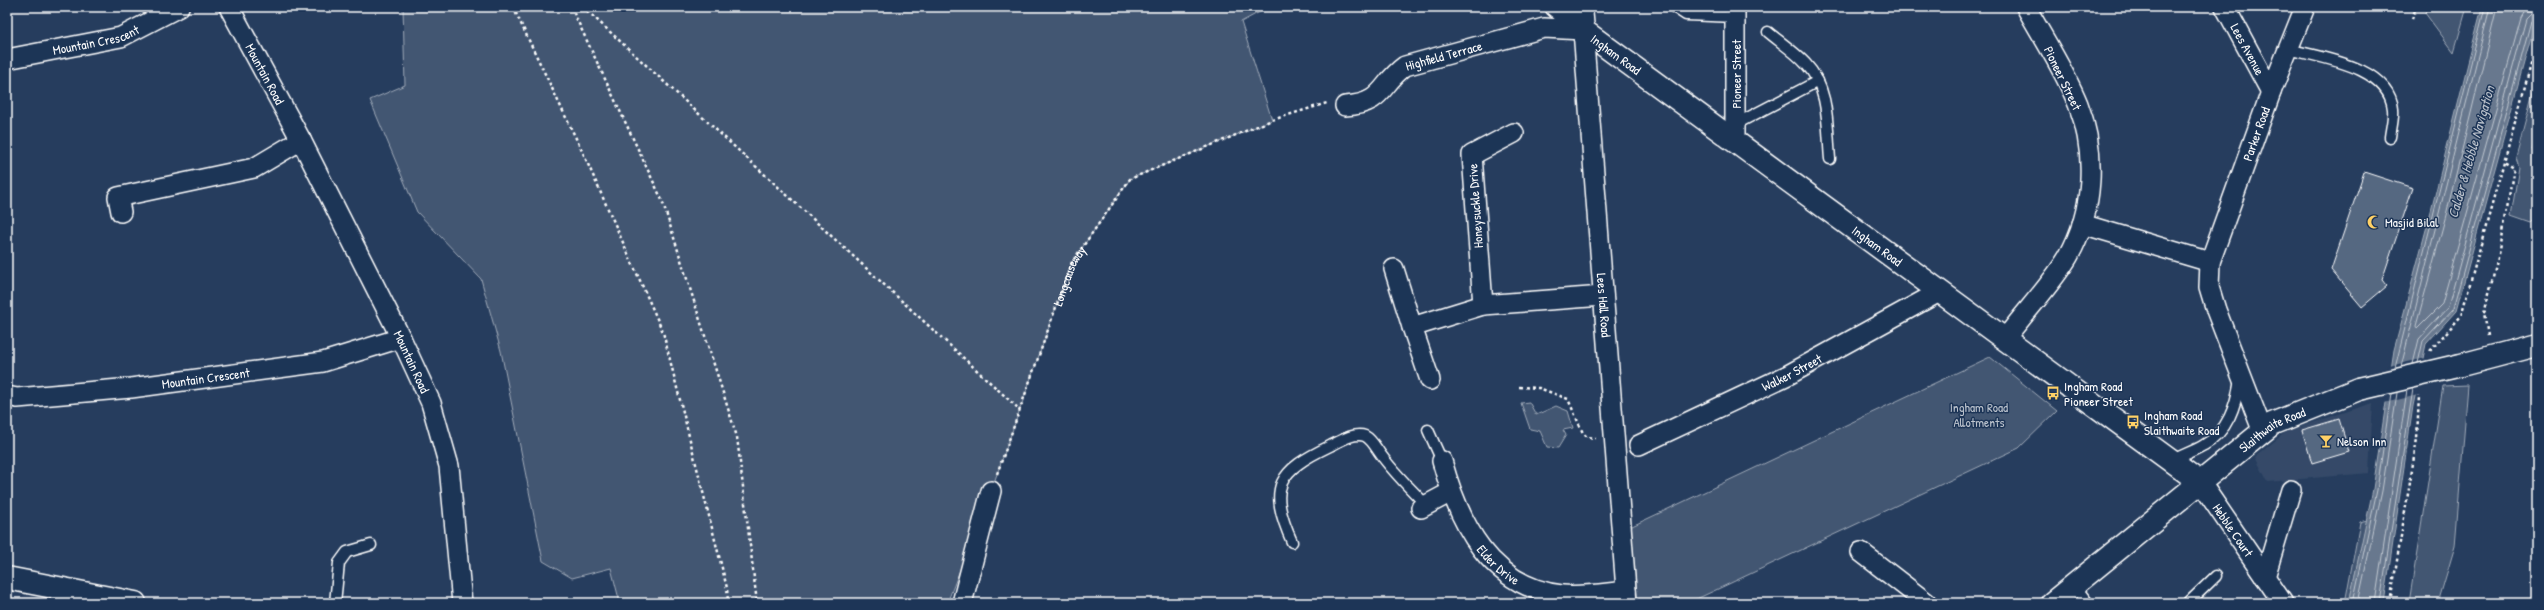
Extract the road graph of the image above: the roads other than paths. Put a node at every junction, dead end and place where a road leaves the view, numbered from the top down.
1 (179, 7) edge
2 (230, 7) edge
3 (1555, 7) edge
4 (1581, 7) edge
5 (1674, 7) edge
6 (2026, 7) edge
7 (2225, 7) edge
8 (2305, 7) edge
9 (1735, 12) edge
10 (1583, 30) junction
11 (1768, 32) dead end
12 (2288, 48) junction
13 (7, 59) edge
14 (1818, 81) junction
15 (2271, 92) junction
16 (1345, 106) road end
17 (1514, 133) dead end
18 (1736, 133) junction
19 (2390, 137) dead end
20 (301, 140) junction
21 (1830, 159) dead end
22 (121, 212) dead end
23 (2082, 224) junction
24 (2210, 262) junction
25 (1394, 269) dead end
26 (1941, 291) junction
27 (1603, 296) junction
28 (1483, 305) junction
29 (1412, 327) junction
30 (401, 338) junction
31 (2005, 339) junction
32 (2537, 344) edge
33 (2241, 374) junction
34 (1430, 380) dead end
35 (7, 396) edge
36 (1428, 430) dead end
37 (2262, 432) junction
38 (1638, 445) dead end
39 (1442, 461) joint
40 (2170, 461) junction
41 (2201, 483) junction
42 (2291, 490) dead end
43 (991, 491) road end
44 (1451, 492) junction
45 (1423, 506) joint
46 (1292, 542) dead end
47 (371, 544) dead end
48 (1861, 552) dead end
49 (2216, 576) dead end
50 (2265, 577) junction
51 (7, 578) edge
52 (2074, 585) junction
53 (1626, 597) edge
54 (134, 603) edge
55 (335, 603) edge
56 (462, 603) edge
57 (962, 603) edge
58 (1927, 603) edge
59 (2052, 603) edge
60 (2088, 603) edge
61 (2188, 603) edge
62 (2283, 603) edge

1 - 13 street, Mountain Crescent
2 - 20 street, Mountain Road
3 - 10 street, Ingham Road
4 - 10 street, Lees Hall Road
5 - 9 lane
6 - 23 street, Pioneer Street
7 - 15 street, Lees Avenue
8 - 12 street, Parker Road
9 - 18 street, Pioneer Street
10 - 16 street, Highfield Terrace
10 - 18 street, Ingham Road
10 - 27 street, Lees Hall Road
11 - 14 lane
12 - 15 street, Parker Road
12 - 19 lane
14 - 18 lane
14 - 21 lane
15 - 24 street, Parker Road
17 - 28 street, Honeysuckle Drive
18 - 26 street, Ingham Road
20 - 22 street
20 - 30 street, Mountain Road
23 - 24 street
23 - 31 street, Pioneer Street
24 - 33 street, Parker Road
25 - 29 street
26 - 31 street, Ingham Road
26 - 38 street, Walker Street
27 - 28 street
27 - 53 street, Lees Hall Road
28 - 29 street
29 - 34 street
30 - 35 street, Mountain Crescent
30 - 56 street, Mountain Road
31 - 40 street, Ingham Road
32 - 37 street, Slaithwaite Road, bridge
33 - 37 street, Parker Road
33 - 40 lane
36 - 39 lane
37 - 41 street, Slaithwaite Road
39 - 44 street, Elder Drive
40 - 41 street, Ingham Road
41 - 50 street, Hebble Court
41 - 52 street, Slaithwaite Road
42 - 50 street, Hebble Court
43 - 57 street
44 - 45 street
44 - 53 street, Elder Drive
45 - 46 lane
47 - 55 lane
48 - 58 street
49 - 61 lane
50 - 62 street, Hebble Court
51 - 54 street
52 - 59 street, Slaithwaite Road
52 - 60 lane

